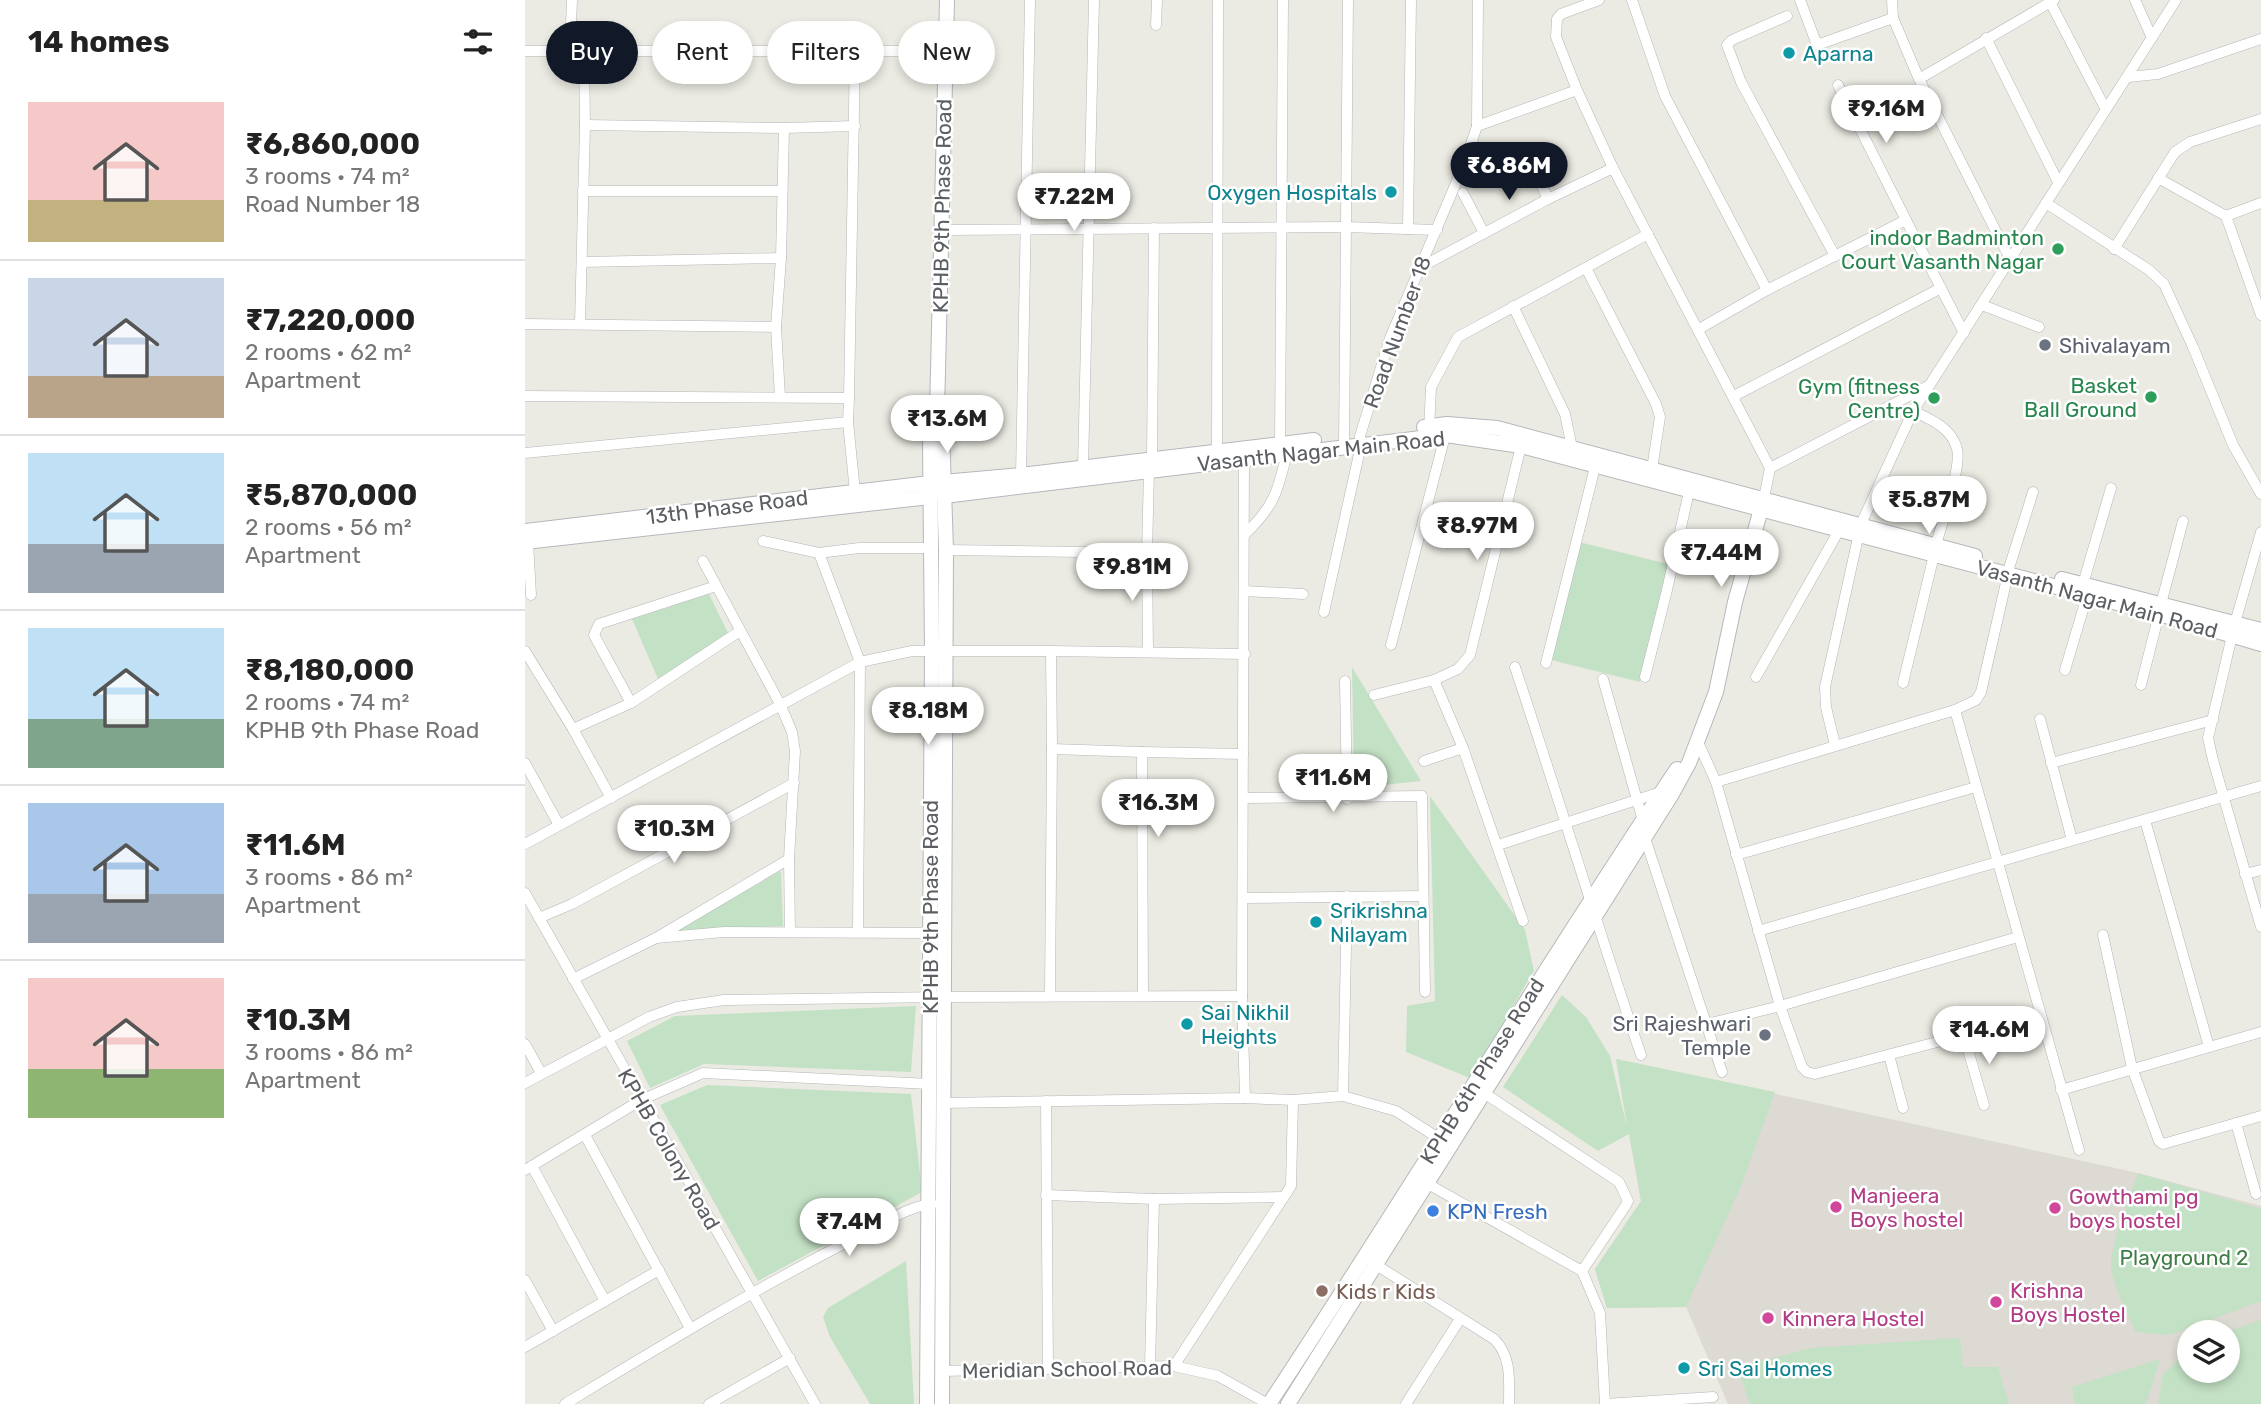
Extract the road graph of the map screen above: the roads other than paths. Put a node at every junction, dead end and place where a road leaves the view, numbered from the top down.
1 (572, 0) edge
2 (947, 0) edge
3 (1030, 0) edge
4 (1094, 0) edge
5 (1157, 0) edge
6 (1218, 0) edge
7 (1283, 0) edge
8 (1348, 0) edge
9 (1411, 0) edge
10 (1478, 0) edge
11 (1599, 0) edge
12 (1632, 0) edge
13 (1800, 0) edge
14 (1892, 0) edge
15 (2135, 0) edge
16 (2176, 0) edge
17 (2052, 1) edge
18 (1787, 16) dead end
19 (1892, 18) junction
20 (571, 21) edge
21 (946, 21) edge
22 (1156, 25) dead end
23 (1986, 38) junction
24 (2152, 38) junction
25 (2261, 39) edge
26 (525, 51) edge
27 (546, 51) edge
28 (638, 51) edge
29 (767, 52) edge
30 (2128, 77) junction
31 (1919, 79) junction
32 (584, 84) edge
33 (855, 84) edge
34 (944, 84) edge
35 (1838, 85) dead end
36 (1577, 90) junction
37 (2105, 108) junction
38 (2261, 119) edge
39 (585, 125) junction
40 (855, 126) junction
41 (1477, 126) junction
42 (784, 128) junction
43 (1531, 163) dead end
44 (1613, 168) junction
45 (2158, 178) junction
46 (2058, 182) junction
47 (583, 191) junction
48 (782, 191) junction
49 (1463, 193) dead end
50 (1548, 199) junction
51 (2046, 203) junction
52 (2261, 203) edge
53 (2226, 216) junction
54 (1906, 220) junction
55 (1345, 227) junction
56 (1154, 228) junction
57 (1216, 228) junction
58 (1283, 228) junction
59 (1089, 229) junction
60 (1408, 229) junction
61 (941, 230) junction
62 (1026, 230) junction
63 (1437, 230) junction
64 (1484, 233) junction
65 (1648, 234) junction
66 (2114, 249) junction
67 (1835, 256) junction
68 (781, 258) junction
69 (2011, 261) junction
70 (582, 262) junction
71 (1420, 267) junction
72 (1586, 268) junction
73 (1941, 288) junction
74 (1767, 290) junction
75 (1982, 305) junction
76 (1513, 306) junction
77 (2261, 315) edge
78 (525, 324) edge
79 (580, 324) junction
80 (776, 327) junction
81 (2039, 327) dead end
82 (1699, 329) junction
83 (1964, 333) junction
84 (1928, 386) junction
85 (525, 396) edge
86 (1734, 396) junction
87 (780, 397) junction
88 (849, 398) junction
89 (1913, 411) junction
90 (848, 422) junction
91 (1446, 429) junction
92 (1429, 432) junction
93 (1361, 440) junction
94 (1344, 442) junction
95 (1521, 446) junction
96 (1572, 448) junction
97 (1284, 449) junction
98 (1217, 452) junction
99 (525, 453) edge
100 (1244, 458) junction
101 (1150, 465) junction
102 (1083, 467) junction
103 (1595, 467) junction
104 (1770, 468) junction
105 (1653, 469) junction
106 (1021, 475) junction
107 (1690, 486) junction
108 (2111, 488) dead end
109 (936, 490) junction
110 (855, 492) junction
111 (2033, 492) dead end
112 (2261, 494) edge
113 (1763, 504) junction
114 (2183, 521) dead end
115 (1842, 525) junction
116 (1859, 530) junction
117 (571, 532) junction
118 (526, 535) edge
119 (1244, 535) junction
120 (2260, 539) edge
121 (763, 541) dead end
122 (931, 548) junction
123 (946, 550) junction
124 (1935, 550) junction
125 (819, 553) junction
126 (1147, 553) junction
127 (703, 561) dead end
128 (2009, 570) junction
129 (716, 586) junction
130 (2085, 590) junction
131 (1244, 591) junction
132 (1303, 594) dead end
133 (531, 595) dead end
134 (2160, 609) junction
135 (1324, 612) dead end
136 (2233, 630) junction
137 (2261, 630) edge
138 (740, 631) junction
139 (2261, 644) edge
140 (1391, 645) dead end
141 (1051, 651) junction
142 (525, 652) edge
143 (939, 652) junction
144 (1148, 652) junction
145 (1245, 654) junction
146 (860, 662) junction
147 (1546, 663) dead end
148 (1515, 667) dead end
149 (2065, 670) dead end
150 (1645, 677) dead end
151 (1756, 677) dead end
152 (1603, 679) dead end
153 (1434, 680) junction
154 (1345, 681) dead end
155 (1903, 683) dead end
156 (2141, 685) dead end
157 (1374, 695) dead end
158 (631, 703) junction
159 (780, 704) junction
160 (1955, 710) junction
161 (2040, 719) dead end
162 (2213, 720) junction
163 (573, 729) junction
164 (1697, 740) junction
165 (1835, 745) junction
166 (1463, 748) junction
167 (1052, 749) junction
168 (1142, 752) junction
169 (1243, 754) junction
170 (1424, 761) dead end
171 (525, 763) edge
172 (2051, 763) junction
173 (794, 782) junction
174 (1716, 782) junction
175 (2261, 786) edge
176 (1976, 787) junction
177 (1662, 791) junction
178 (2224, 796) junction
179 (611, 798) junction
180 (1243, 798) junction
181 (1347, 799) junction
182 (1638, 800) junction
183 (2145, 820) junction
184 (1643, 821) junction
185 (1567, 823) junction
186 (559, 825) junction
187 (1645, 838) junction
188 (2072, 841) junction
189 (525, 844) edge
190 (1498, 845) junction
191 (1736, 855) junction
192 (789, 859) junction
193 (1997, 862) junction
194 (2261, 870) edge
195 (2245, 874) junction
196 (525, 893) edge
197 (1347, 896) junction
198 (1422, 896) junction
199 (1243, 898) junction
200 (1590, 902) junction
201 (539, 918) junction
202 (1595, 918) junction
203 (1523, 921) dead end
204 (2261, 927) edge
205 (1758, 931) junction
206 (790, 932) junction
207 (858, 932) junction
208 (930, 933) junction
209 (2103, 935) dead end
210 (2018, 937) junction
211 (656, 938) junction
212 (573, 979) junction
213 (1425, 992) dead end
214 (1050, 996) junction
215 (1143, 996) junction
216 (1242, 996) junction
217 (937, 997) junction
218 (1780, 1006) junction
219 (2040, 1015) junction
220 (1707, 1024) junction
221 (2261, 1032) edge
222 (1964, 1036) junction
223 (607, 1038) junction
224 (525, 1044) edge
225 (2209, 1047) junction
226 (1641, 1055) dead end
227 (1889, 1055) junction
228 (2132, 1068) junction
229 (1722, 1072) dead end
230 (541, 1073) junction
231 (525, 1083) edge
232 (930, 1084) junction
233 (2061, 1090) junction
234 (1484, 1093) junction
235 (1342, 1096) junction
236 (1245, 1098) junction
237 (641, 1100) junction
238 (1293, 1100) junction
239 (1046, 1101) junction
240 (944, 1103) junction
241 (1984, 1105) dead end
242 (1903, 1108) dead end
243 (2261, 1116) edge
244 (2236, 1123) junction
245 (585, 1135) junction
246 (1446, 1142) junction
247 (2079, 1150) dead end
248 (529, 1168) edge
249 (1427, 1184) junction
250 (2256, 1194) dead end
251 (1046, 1195) junction
252 (1284, 1197) junction
253 (1154, 1199) junction
254 (936, 1204) junction
255 (1370, 1262) junction
256 (659, 1270) junction
257 (1582, 1271) junction
258 (525, 1280) edge
259 (752, 1294) junction
260 (605, 1301) junction
261 (1460, 1319) junction
262 (690, 1328) junction
263 (553, 1331) junction
264 (525, 1346) edge
265 (790, 1358) junction
266 (1150, 1366) junction
267 (1174, 1366) junction
268 (1048, 1369) junction
269 (943, 1371) junction
270 (1713, 1397) dead end
271 (716, 1402) edge
272 (565, 1404) edge
273 (815, 1404) edge
274 (927, 1404) edge
275 (942, 1404) edge
276 (1269, 1404) edge
277 (1288, 1404) edge
278 (1406, 1404) edge
279 (1509, 1404) edge
280 (1604, 1404) edge

1 - 20 street
2 - 21 street, KPHB 9th Phase Road
3 - 62 street
4 - 59 street
5 - 22 street
6 - 57 street
7 - 58 street
8 - 55 street
9 - 60 street
10 - 41 street, Road Number 18
11 - 36 street
12 - 74 street
13 - 19 street
14 - 19 street
15 - 24 street
16 - 24 street
17 - 23 street
17 - 37 street
18 - 67 street
19 - 31 street
23 - 31 street
23 - 46 street
24 - 30 street
25 - 30 street
26 - 27 street
28 - 29 street
30 - 37 street
31 - 69 street
32 - 39 street
33 - 40 street
34 - 61 street, KPHB 9th Phase Road
35 - 54 street
36 - 41 street
36 - 44 street
37 - 46 street
38 - 45 street
39 - 42 street
39 - 47 street
40 - 42 street
40 - 88 street
41 - 63 street, Road Number 18
42 - 48 street
43 - 50 street
44 - 50 street
44 - 65 street
45 - 53 street
45 - 66 street
46 - 51 street
47 - 48 street
47 - 70 street
48 - 68 street
49 - 64 street
50 - 64 street
51 - 66 street
51 - 69 street
52 - 53 street
53 - 77 street
54 - 67 street
54 - 73 street
55 - 58 street
55 - 60 street
55 - 94 street
56 - 57 street
56 - 59 street
56 - 101 street
57 - 58 street
57 - 98 street
58 - 97 street
59 - 62 street
59 - 102 street
60 - 63 street
61 - 62 street
61 - 109 street, KPHB 9th Phase Road
62 - 106 street
63 - 71 street, Road Number 18
64 - 71 street
65 - 72 street
65 - 82 street
66 - 112 street
67 - 74 street
68 - 70 street
68 - 80 street
69 - 75 street
70 - 79 street
71 - 93 street, Road Number 18
72 - 76 street
72 - 105 street
73 - 83 street
73 - 86 street
74 - 82 street
75 - 81 street
75 - 83 street
76 - 92 street
76 - 96 street
78 - 79 street
79 - 80 street
80 - 87 street
82 - 86 street
83 - 84 street
84 - 89 street
84 - 104 street
85 - 87 street
86 - 104 street
87 - 88 street
88 - 90 street
89 - 116 street
89 - 124 street
90 - 99 street
90 - 110 street
91 - 92 street, Vasanth Nagar Main Road
91 - 95 street, Vasanth Nagar Main Road
91 - 96 street, Vasanth Nagar Main Road
91 - 140 street
92 - 93 street, Vasanth Nagar Main Road
93 - 94 street, Vasanth Nagar Main Road
93 - 135 street, Road Number 18
94 - 97 street, Vasanth Nagar Main Road
95 - 103 street, Vasanth Nagar Main Road
95 - 153 street
96 - 105 street, Vasanth Nagar Main Road
97 - 98 street, Vasanth Nagar Main Road
97 - 100 street, Vasanth Nagar Main Road
97 - 119 street
98 - 101 street, Vasanth Nagar Main Road
100 - 101 street, Vasanth Nagar Main Road
100 - 119 street
101 - 102 street, Vasanth Nagar Main Road
101 - 109 street, Vasanth Nagar Main Road
101 - 126 street
102 - 106 street, Vasanth Nagar Main Road
103 - 107 street, Vasanth Nagar Main Road
103 - 147 street
104 - 113 street
105 - 107 street, Vasanth Nagar Main Road
106 - 109 street, Vasanth Nagar Main Road
107 - 113 street, Vasanth Nagar Main Road
107 - 150 street
108 - 130 street
109 - 110 street, 13th Phase Road
109 - 117 street, 13th Phase Road
109 - 122 street, KPHB 9th Phase Road
109 - 123 street, KPHB 9th Phase Road
110 - 117 street, 13th Phase Road
111 - 128 street
113 - 115 street, Vasanth Nagar Main Road
113 - 164 street, KPHB 6th Phase Road
114 - 134 street
115 - 116 street, Vasanth Nagar Main Road
115 - 151 street
116 - 124 street, Vasanth Nagar Main Road
116 - 165 street
117 - 118 street, 13th Phase Road
118 - 133 street
119 - 131 street
120 - 136 street
121 - 125 street
122 - 125 street
122 - 143 street, KPHB 9th Phase Road
123 - 126 street
123 - 143 street, KPHB 9th Phase Road
124 - 128 street, Vasanth Nagar Main Road
124 - 155 street
125 - 146 street
126 - 144 street
127 - 129 street
128 - 130 street, Vasanth Nagar Main Road
128 - 160 street
129 - 138 street
129 - 158 street
130 - 134 street, Vasanth Nagar Main Road
130 - 149 street
131 - 132 street
131 - 145 street
134 - 136 street, Vasanth Nagar Main Road
134 - 156 street
136 - 137 street, Vasanth Nagar Main Road
136 - 139 street, Vasanth Nagar Main Road
136 - 162 street
138 - 158 street
138 - 159 street
141 - 143 street
141 - 144 street
141 - 167 street
142 - 163 street
143 - 146 street
143 - 208 street, KPHB 9th Phase Road
143 - 217 street, KPHB 9th Phase Road
144 - 145 street
145 - 169 street
146 - 159 street
146 - 207 street
148 - 185 street
152 - 182 street
153 - 157 street
153 - 166 street
154 - 181 street
158 - 163 street
159 - 173 street
159 - 179 street
160 - 165 street
160 - 176 street
161 - 172 street
162 - 172 street
162 - 178 street
163 - 179 street
164 - 174 street
164 - 177 street, KPHB 6th Phase Road
164 - 187 street, KPHB 6th Phase Road
165 - 174 street
166 - 170 street
166 - 190 street
167 - 168 street
167 - 214 street
168 - 169 street
168 - 215 street
169 - 180 street
171 - 186 street
172 - 188 street
173 - 192 street
173 - 201 street
174 - 191 street
175 - 178 street
176 - 191 street
176 - 193 street
177 - 182 street
177 - 184 street, KPHB 6th Phase Road
178 - 183 street
178 - 195 street
179 - 186 street
180 - 181 street
180 - 199 street
181 - 198 street
182 - 184 street
182 - 185 street
183 - 188 street
183 - 225 street
184 - 200 street, KPHB 6th Phase Road
185 - 190 street
185 - 200 street
186 - 189 street
187 - 202 street, KPHB 6th Phase Road
187 - 220 street
188 - 193 street
190 - 203 street
191 - 205 street
192 - 206 street
192 - 211 street
193 - 205 street
193 - 210 street
194 - 195 street
195 - 204 street
196 - 201 street, KPHB Colony Road
197 - 198 street
197 - 199 street
197 - 235 street
198 - 213 street
199 - 216 street
200 - 202 street
200 - 246 street, KPHB 6th Phase Road
201 - 212 street, KPHB Colony Road
202 - 226 street
202 - 234 street, KPHB 6th Phase Road
205 - 218 street
206 - 207 street
206 - 211 street
207 - 208 street
208 - 217 street, KPHB 9th Phase Road
209 - 228 street
210 - 218 street
210 - 219 street
211 - 212 street
212 - 223 street, KPHB Colony Road
214 - 215 street
214 - 217 street
215 - 216 street
216 - 236 street
217 - 223 street
217 - 232 street, KPHB 9th Phase Road
217 - 240 street, KPHB 9th Phase Road
218 - 220 street
218 - 227 street
219 - 222 street
219 - 233 street
220 - 229 street
221 - 225 street
222 - 227 street
222 - 241 street
223 - 230 street
223 - 237 street, KPHB Colony Road
224 - 230 street
225 - 228 street
227 - 242 street
228 - 233 street
228 - 244 street
230 - 231 street
232 - 237 street
232 - 254 street, KPHB 9th Phase Road
233 - 247 street
234 - 246 street, KPHB 6th Phase Road
234 - 257 street
235 - 238 street
235 - 246 street
236 - 238 street
236 - 239 street
237 - 245 street
237 - 259 street, KPHB Colony Road
238 - 252 street
239 - 240 street
239 - 251 street
240 - 254 street, KPHB 9th Phase Road
243 - 244 street
244 - 250 street
245 - 248 street
245 - 256 street
246 - 249 street, KPHB 6th Phase Road
246 - 255 street, KPHB 6th Phase Road
248 - 260 street
249 - 255 street, KPHB 6th Phase Road
249 - 257 street
251 - 253 street
251 - 268 street
252 - 253 street
252 - 267 street
253 - 266 street
254 - 259 street
254 - 269 street, KPHB 9th Phase Road
254 - 274 street, KPHB 9th Phase Road
255 - 261 street
255 - 276 street, KPHB 6th Phase Road
255 - 277 street, KPHB 6th Phase Road
256 - 260 street
256 - 262 street
257 - 280 street
258 - 263 street
259 - 262 street
259 - 265 street, KPHB Colony Road
260 - 263 street
261 - 278 street
261 - 279 street
262 - 272 street
263 - 264 street
265 - 271 street
265 - 273 street, KPHB Colony Road
266 - 267 street, Meridian School Road
266 - 268 street, Meridian School Road
267 - 276 street, Meridian School Road
268 - 269 street, Meridian School Road
269 - 275 street, KPHB 9th Phase Road
270 - 280 street

